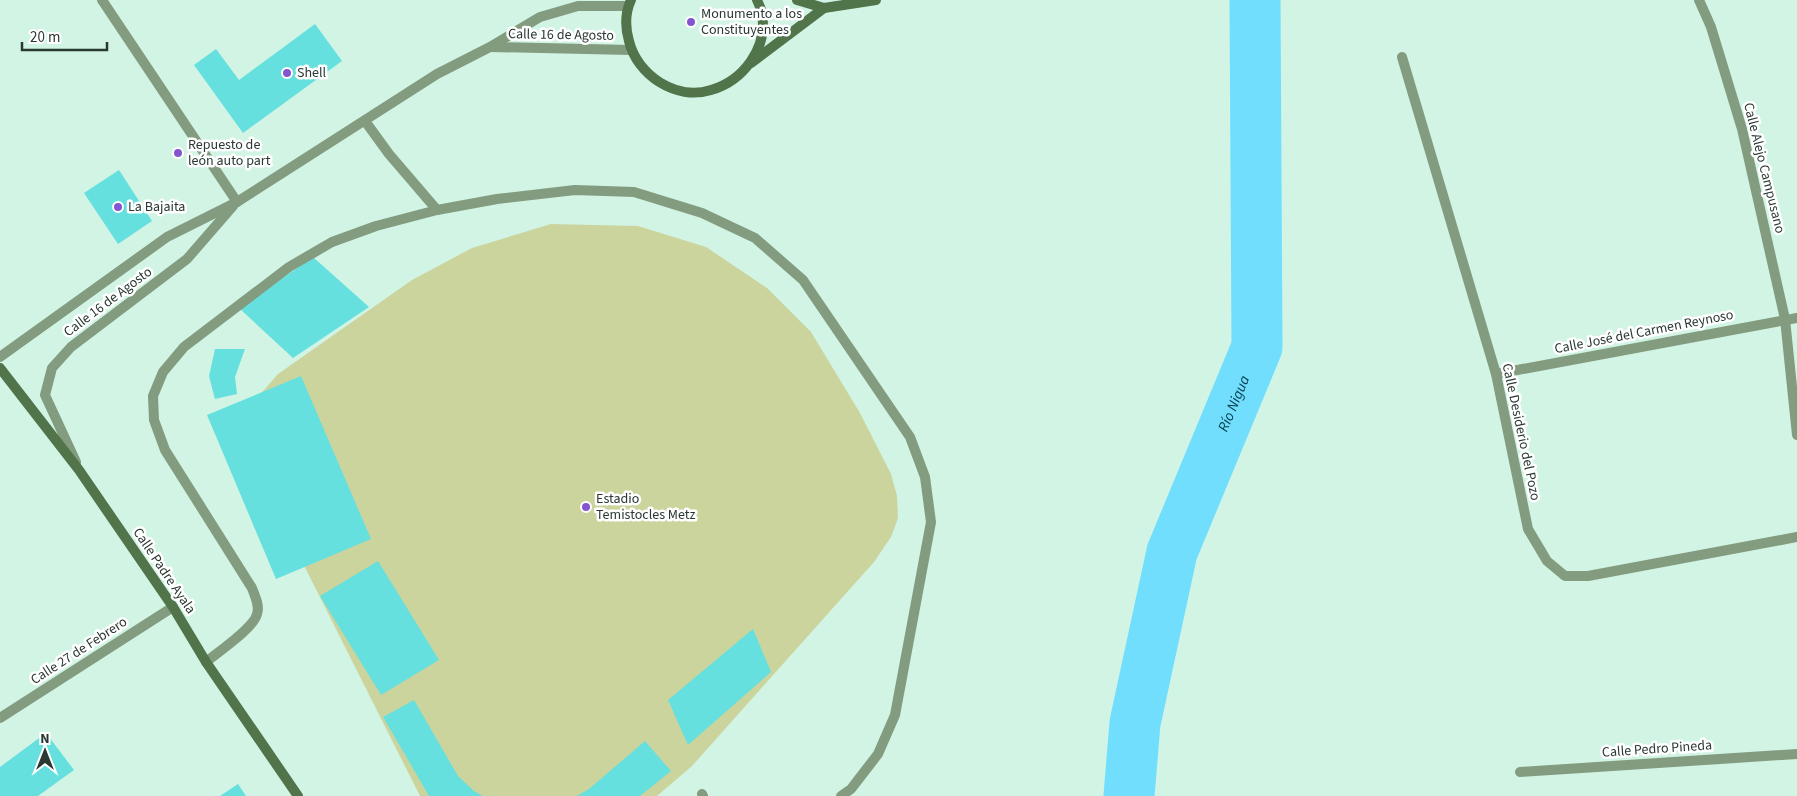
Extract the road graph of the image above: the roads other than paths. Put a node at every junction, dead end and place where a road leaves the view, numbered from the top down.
1 (102, 0) edge
2 (757, 0) edge
3 (797, 0) edge
4 (876, 0) edge
5 (1699, 0) edge
6 (629, 3) edge
7 (824, 8) junction
8 (490, 47) junction
9 (631, 50) junction
10 (1402, 57) dead end
11 (750, 64) junction
12 (365, 121) junction
13 (237, 202) junction
14 (436, 210) junction
15 (1797, 318) edge
16 (1785, 319) junction
17 (0, 356) edge
18 (0, 368) edge
19 (1496, 374) junction
20 (1797, 435) edge
21 (79, 470) junction
22 (1797, 537) edge
23 (172, 607) junction
24 (206, 662) junction
25 (0, 718) edge
26 (1797, 754) edge
27 (1520, 772) dead end
28 (298, 796) edge
29 (841, 796) edge

1 - 13 street
2 - 11 main road
3 - 7 main road
4 - 7 main road
5 - 16 street, Calle Alejo Campusano
6 - 8 street, Calle 16 de Agosto
6 - 9 main road
7 - 11 main road
8 - 9 street, Calle 16 de Agosto
8 - 12 street, Calle 16 de Agosto
9 - 11 main road
10 - 19 street, Calle Desiderio del Pozo
12 - 13 street, Calle 16 de Agosto
12 - 14 street
13 - 17 street, Calle 16 de Agosto
13 - 21 street, Calle 16 de Agosto
14 - 24 street
14 - 29 street
15 - 16 street, Calle José del Carmen Reynoso
16 - 19 street, Calle José del Carmen Reynoso
16 - 20 street, Calle Alejo Campusano
18 - 21 main road, Calle Padre Ayala
19 - 22 street, Calle Desiderio del Pozo
21 - 23 main road, Calle Padre Ayala
23 - 24 main road, Calle Padre Ayala
23 - 25 street, Calle 27 de Febrero
24 - 28 main road, Calle Padre Ayala
26 - 27 street, Calle Pedro Pineda

